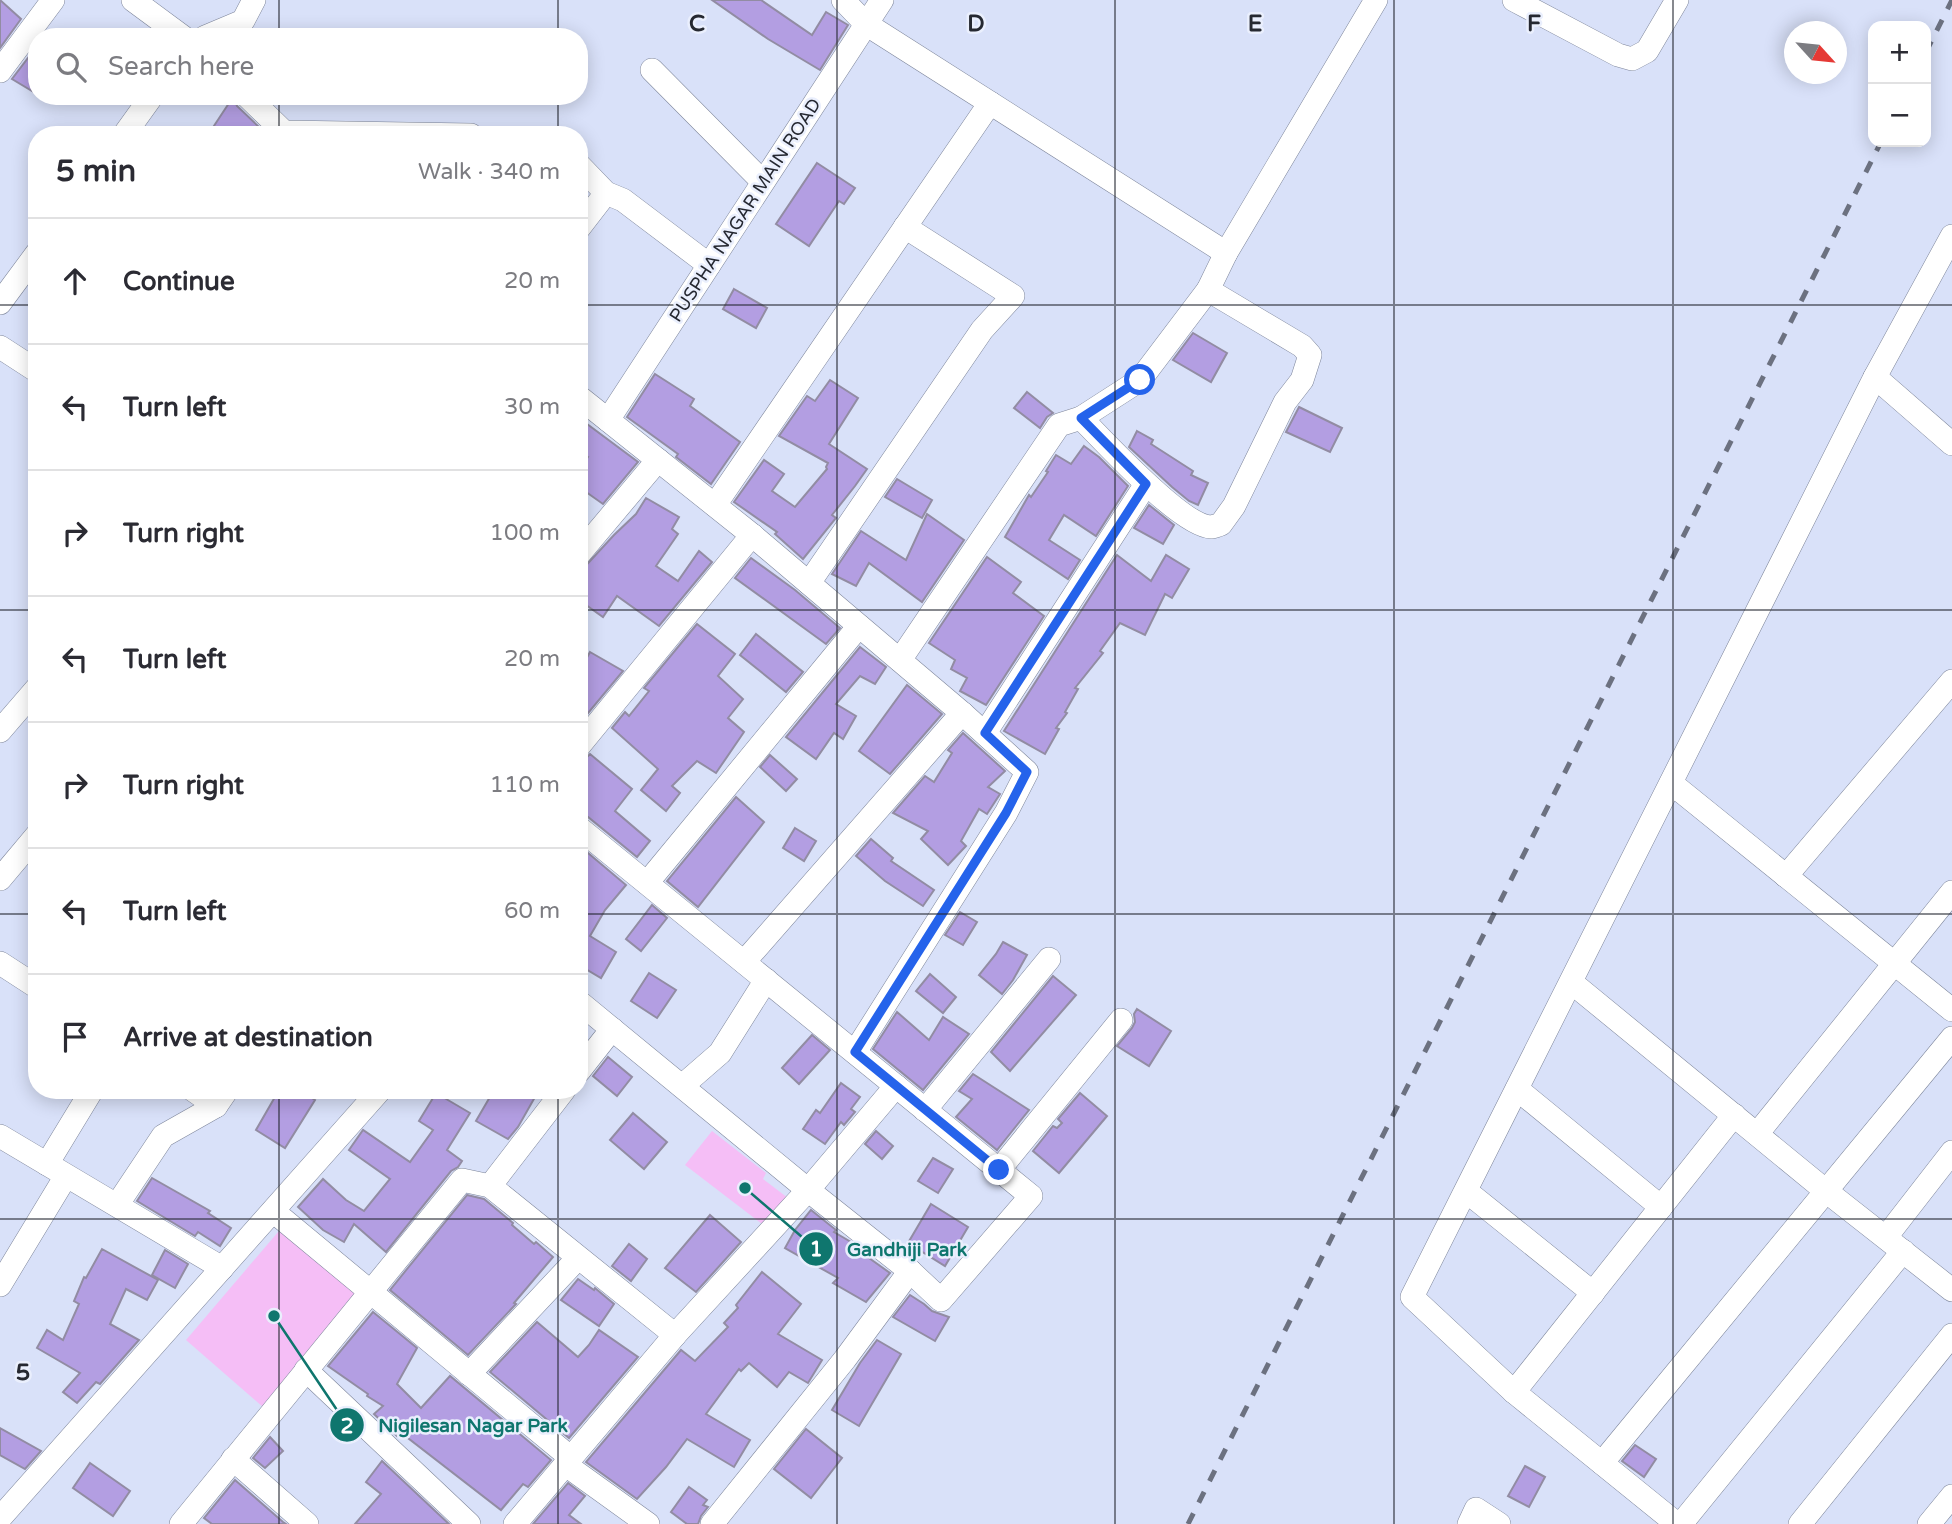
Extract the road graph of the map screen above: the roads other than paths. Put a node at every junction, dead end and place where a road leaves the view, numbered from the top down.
1 (53, 0) edge
2 (133, 0) edge
3 (254, 0) edge
4 (843, 0) edge
5 (881, 0) edge
6 (1376, 0) edge
7 (1514, 0) edge
8 (1677, 0) edge
9 (866, 24) junction
10 (32, 28) edge
11 (171, 28) edge
12 (226, 28) edge
13 (28, 33) edge
14 (652, 70) dead end
15 (0, 71) edge
16 (990, 103) junction
17 (146, 105) edge
18 (256, 105) edge
19 (130, 126) edge
20 (276, 126) edge
21 (588, 174) edge
22 (764, 180) junction
23 (606, 193) junction
24 (588, 216) edge
25 (905, 227) junction
26 (1952, 236) edge
27 (1226, 253) junction
28 (28, 265) edge
29 (709, 265) junction
30 (1208, 290) junction
31 (0, 303) edge
32 (0, 346) edge
33 (28, 365) edge
34 (1875, 377) junction
35 (588, 404) edge
36 (1081, 418) junction
37 (608, 420) junction
38 (1952, 444) edge
39 (658, 460) junction
40 (1146, 484) junction
41 (715, 505) junction
42 (752, 535) junction
43 (588, 543) edge
44 (809, 583) junction
45 (859, 626) junction
46 (900, 660) junction
47 (1952, 681) edge
48 (28, 698) edge
49 (962, 713) junction
50 (1, 727) edge
51 (985, 733) junction
52 (588, 735) edge
53 (1671, 783) junction
54 (588, 840) edge
55 (28, 846) edge
56 (1786, 876) junction
57 (0, 879) edge
58 (647, 883) junction
59 (1952, 893) edge
60 (1049, 959) dead end
61 (744, 962) junction
62 (0, 963) edge
63 (1893, 963) junction
64 (766, 980) junction
65 (28, 981) edge
66 (1571, 982) junction
67 (588, 1009) edge
68 (1952, 1010) edge
69 (1121, 1020) dead end
70 (612, 1029) junction
71 (1952, 1038) edge
72 (855, 1052) junction
73 (588, 1060) edge
74 (682, 1086) junction
75 (896, 1086) junction
76 (1517, 1089) junction
77 (89, 1099) edge
78 (220, 1099) edge
79 (372, 1099) edge
80 (557, 1099) edge
81 (925, 1110) junction
82 (1734, 1115) junction
83 (1757, 1134) junction
84 (0, 1136) edge
85 (1952, 1152) edge
86 (57, 1170) junction
87 (999, 1170) junction
88 (490, 1186) junction
89 (808, 1190) junction
90 (1466, 1191) junction
91 (1826, 1191) junction
92 (117, 1205) junction
93 (1661, 1207) junction
94 (273, 1211) junction
95 (1894, 1244) junction
96 (578, 1258) junction
97 (222, 1268) junction
98 (911, 1271) junction
99 (0, 1285) edge
100 (1952, 1290) edge
101 (370, 1291) junction
102 (1593, 1293) junction
103 (675, 1335) junction
104 (1952, 1335) edge
105 (306, 1370) junction
106 (469, 1374) junction
107 (1514, 1392) junction
108 (233, 1459) junction
109 (568, 1462) junction
110 (1602, 1464) junction
111 (1952, 1496) edge
112 (0, 1518) edge
113 (637, 1521) edge
114 (181, 1524) edge
115 (307, 1524) edge
116 (469, 1524) edge
117 (515, 1524) edge
118 (712, 1524) edge
119 (1469, 1524) edge
120 (1499, 1524) edge
121 (1679, 1524) edge
122 (1800, 1524) edge
123 (1929, 1524) edge

1 - 10 street
2 - 11 street
3 - 12 street
4 - 9 street
5 - 9 street, PUSPHA NAGAR MAIN ROAD
6 - 27 street
7 - 8 street
9 - 16 street
9 - 22 street, PUSPHA NAGAR MAIN ROAD
13 - 15 street
14 - 22 street
16 - 25 street
16 - 27 street
17 - 19 street
18 - 20 street
21 - 23 street
22 - 29 street, PUSPHA NAGAR MAIN ROAD
23 - 24 street
23 - 29 street
25 - 41 street
25 - 44 street
26 - 34 street
27 - 30 street
28 - 31 street
29 - 37 street, PUSPHA NAGAR MAIN ROAD
30 - 36 street
30 - 40 street
32 - 33 street
34 - 38 street
34 - 53 street
35 - 37 street
36 - 40 street
36 - 46 street
37 - 39 street
39 - 41 street
39 - 43 street
40 - 51 street
41 - 42 street
42 - 44 street
42 - 52 street
44 - 45 street
45 - 46 street
45 - 58 street
46 - 49 street
47 - 56 street
48 - 50 street
49 - 51 street
49 - 61 street
51 - 72 street
53 - 56 street
53 - 66 street
54 - 58 street
55 - 57 street
56 - 63 street
58 - 61 street
59 - 63 street
60 - 81 street
61 - 64 street
62 - 65 street
63 - 68 street
63 - 83 street
64 - 72 street
64 - 74 street
66 - 76 street
66 - 82 street
67 - 70 street
69 - 87 street
70 - 73 street
70 - 74 street
71 - 91 street
72 - 75 street
74 - 89 street
75 - 81 street
75 - 89 street
76 - 90 street
76 - 93 street
77 - 86 street
78 - 92 street
79 - 94 street
80 - 88 street
81 - 87 street
82 - 83 street
82 - 93 street
83 - 91 street
84 - 86 street
85 - 95 street
86 - 92 street
86 - 99 street
87 - 98 street
88 - 96 street
88 - 101 street
89 - 98 street
89 - 103 street
90 - 102 street
90 - 107 street
91 - 95 street
91 - 110 street
92 - 97 street
93 - 102 street
94 - 97 street
94 - 101 street
95 - 100 street
95 - 121 street
96 - 103 street
96 - 106 street
97 - 112 street
98 - 118 street
101 - 105 street
101 - 106 street
102 - 107 street
103 - 109 street
104 - 122 street
105 - 108 street
105 - 116 street
106 - 109 street
107 - 110 street
108 - 114 street
108 - 115 street
109 - 113 street
109 - 117 street
110 - 121 street
111 - 123 street
119 - 120 street

